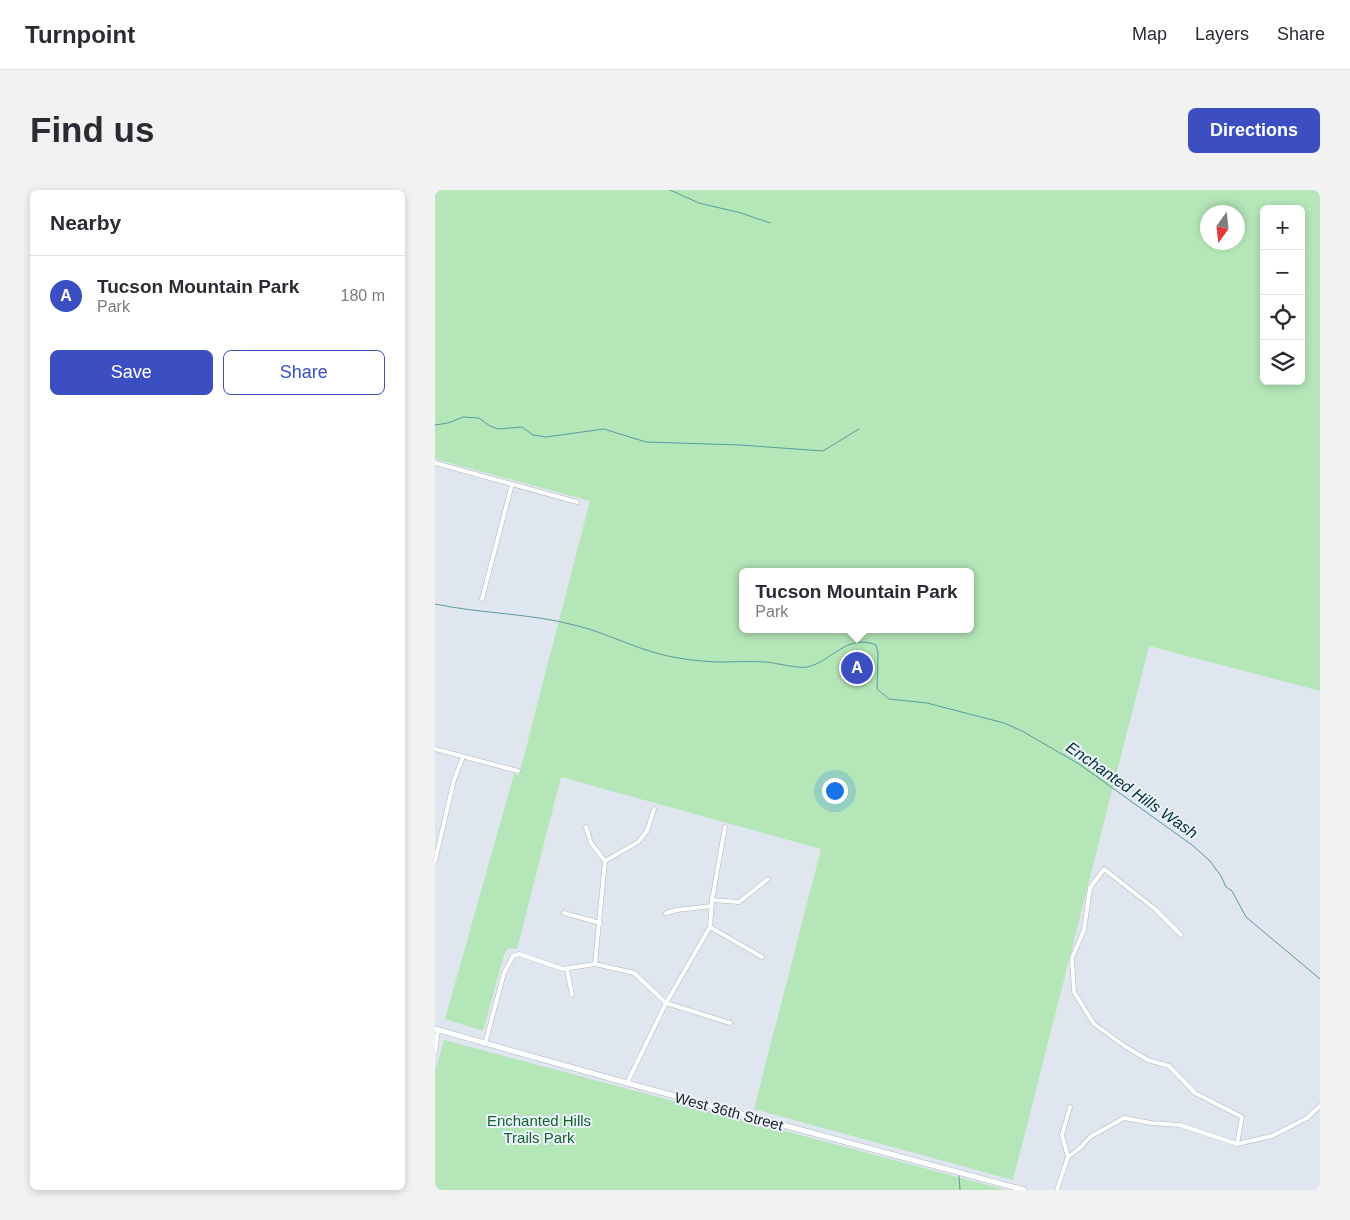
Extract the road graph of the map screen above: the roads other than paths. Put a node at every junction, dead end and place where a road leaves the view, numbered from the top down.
1 (435, 463) edge
2 (512, 484) junction
3 (577, 502) dead end
4 (482, 599) dead end
5 (435, 749) edge
6 (463, 757) junction
7 (518, 771) dead end
8 (654, 809) dead end
9 (586, 826) dead end
10 (725, 826) dead end
11 (435, 861) edge
12 (605, 861) junction
13 (768, 879) dead end
14 (712, 900) junction
15 (712, 906) junction
16 (564, 913) dead end
17 (666, 913) dead end
18 (599, 923) junction
19 (710, 927) junction
20 (1181, 936) dead end
21 (762, 957) dead end
22 (595, 964) junction
23 (567, 968) junction
24 (572, 995) dead end
25 (666, 1004) junction
26 (730, 1023) dead end
27 (437, 1030) edge
28 (485, 1044) junction
29 (435, 1052) edge
30 (627, 1083) junction
31 (1320, 1106) edge
32 (1070, 1107) dead end
33 (1237, 1144) junction
34 (1068, 1157) junction
35 (1024, 1190) edge
36 (1057, 1190) edge

1 - 2 street
2 - 3 street
2 - 4 street
5 - 6 street
6 - 7 street
6 - 11 street
8 - 12 street
9 - 12 street
10 - 14 street
12 - 18 street
13 - 14 street
14 - 15 street
15 - 17 street
15 - 19 street
16 - 18 street
18 - 22 street
19 - 21 street
19 - 25 street
20 - 33 street
22 - 23 street
22 - 25 street
23 - 24 street
23 - 28 street
25 - 26 street
25 - 30 street
27 - 28 street, West 36th Street
27 - 29 street
28 - 30 street, West 36th Street
30 - 35 street, West 36th Street
31 - 33 street
32 - 34 street
33 - 34 street
34 - 36 street

